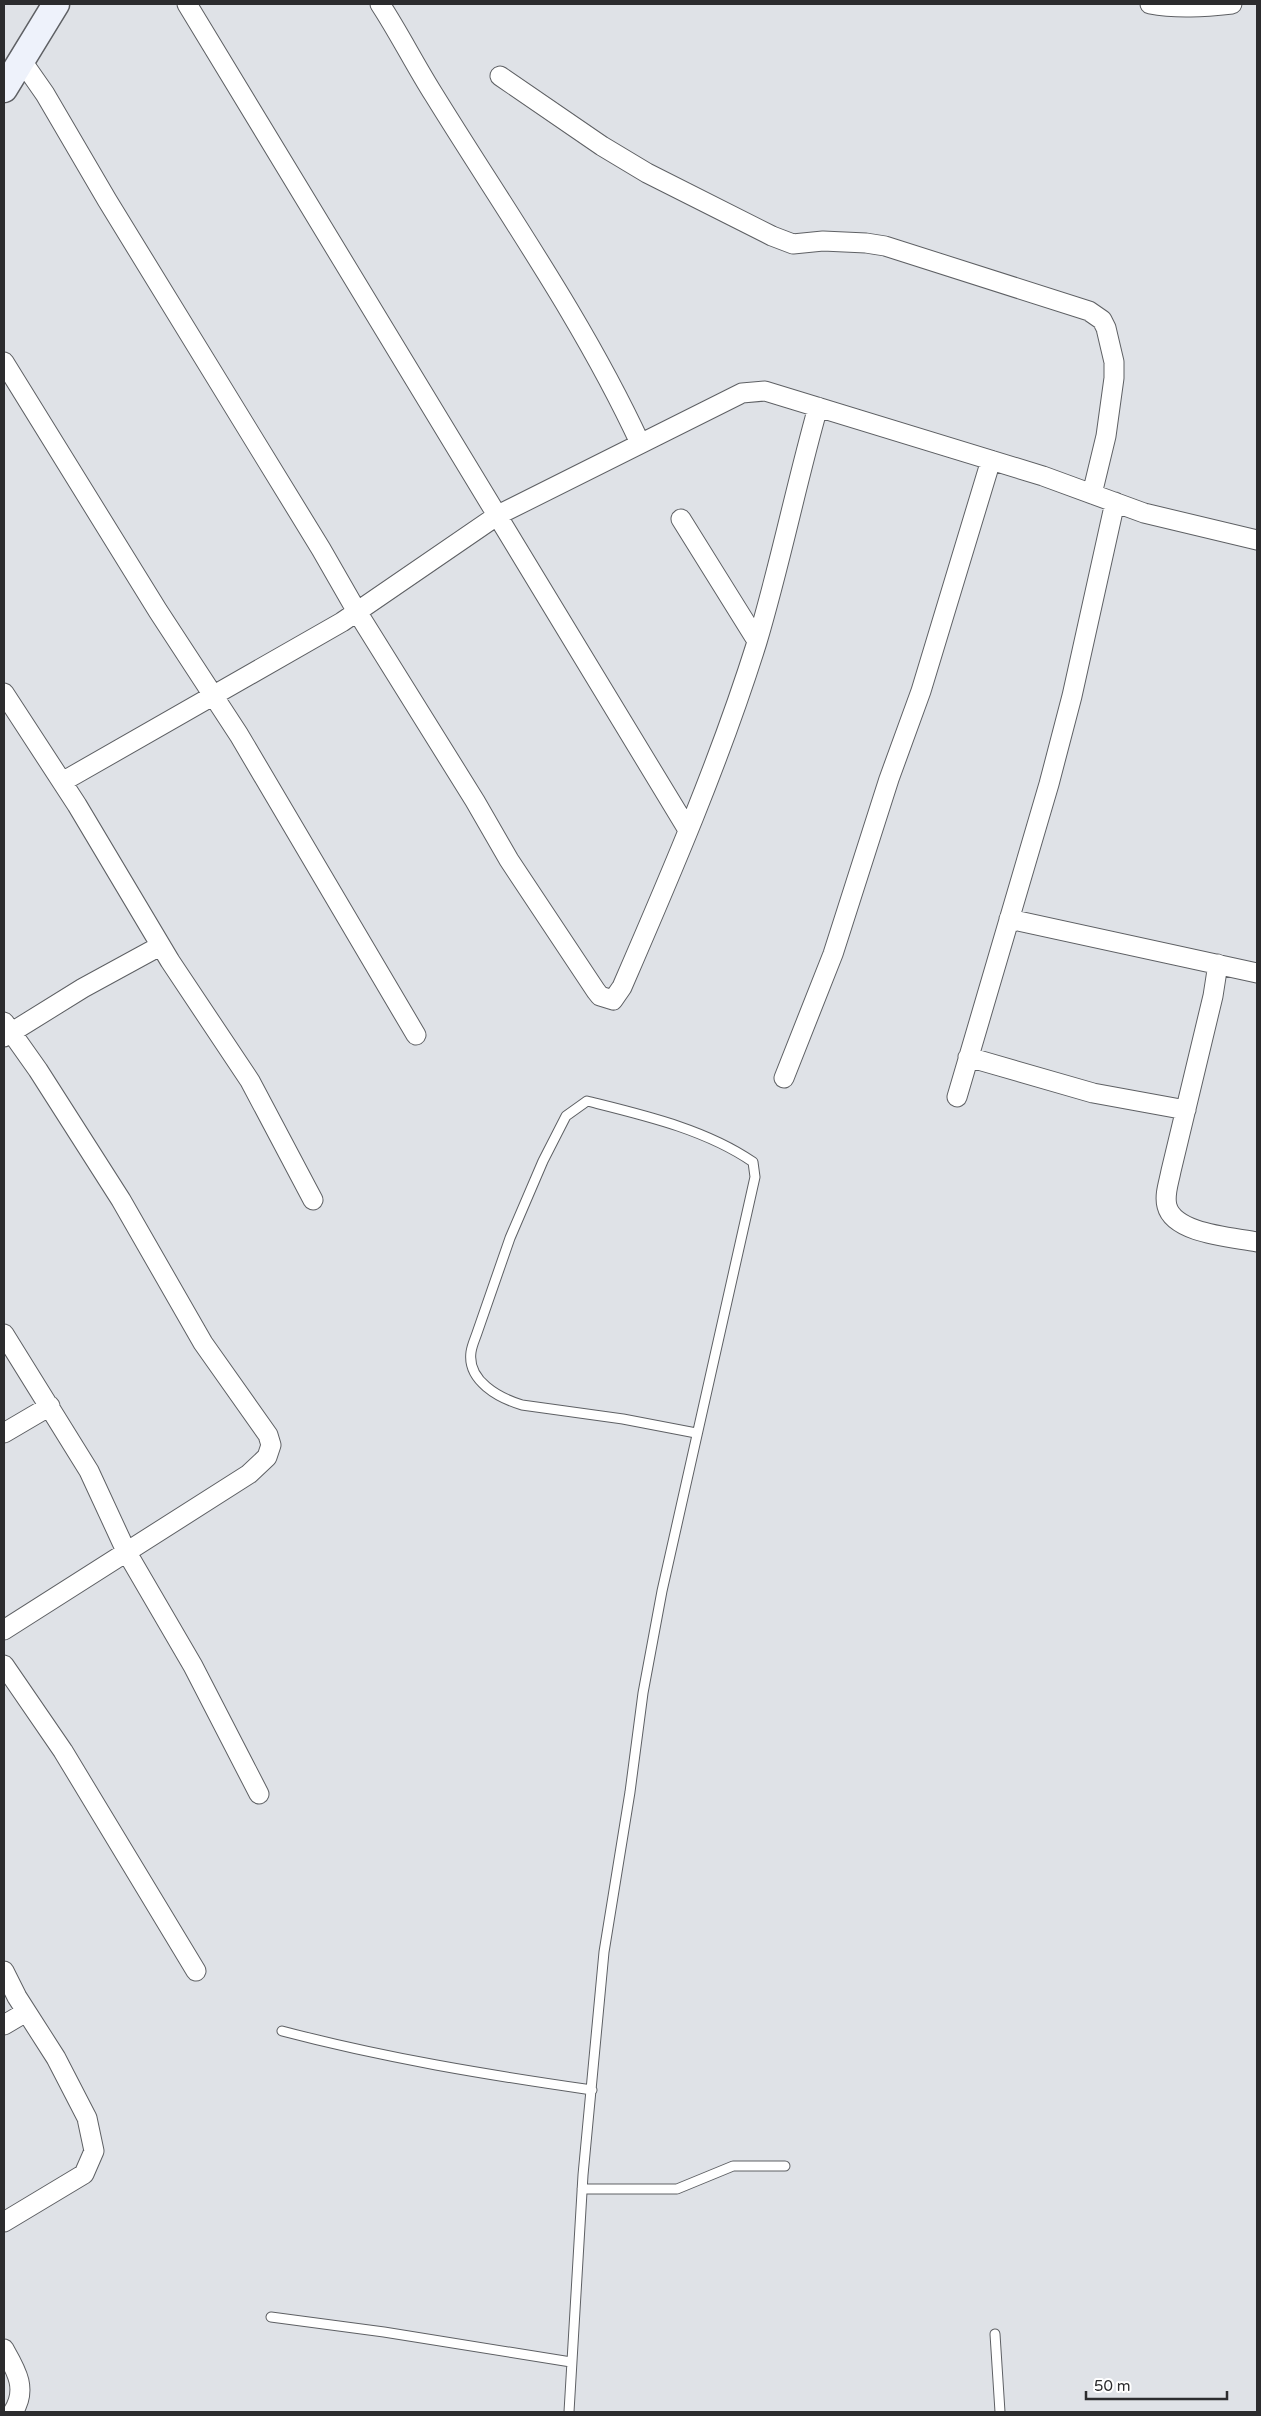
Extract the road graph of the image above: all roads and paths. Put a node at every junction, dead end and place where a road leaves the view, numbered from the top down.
1 (56, 4) edge
2 (188, 4) edge
3 (380, 4) edge
4 (1150, 4) edge
5 (1232, 4) edge
6 (22, 61) junction
7 (500, 76) dead end
8 (4, 89) edge
9 (4, 362) edge
10 (818, 407) junction
11 (640, 443) junction
12 (991, 460) junction
13 (1092, 494) junction
14 (1115, 502) junction
15 (498, 515) junction
16 (681, 519) dead end
17 (1257, 540) edge
18 (356, 610) junction
19 (757, 641) junction
20 (4, 693) edge
21 (213, 695) junction
22 (62, 782) junction
23 (688, 830) junction
24 (1010, 919) junction
25 (160, 946) junction
26 (1218, 964) junction
27 (1257, 973) edge
28 (6, 1030) edge
29 (416, 1035) dead end
30 (968, 1057) junction
31 (784, 1078) dead end
32 (956, 1096) dead end
33 (1186, 1110) junction
34 (313, 1200) dead end
35 (1257, 1242) edge
36 (4, 1334) edge
37 (50, 1406) junction
38 (4, 1433) edge
39 (696, 1433) junction
40 (126, 1551) junction
41 (4, 1630) edge
42 (4, 1665) edge
43 (259, 1794) dead end
44 (196, 1970) dead end
45 (4, 1971) edge
46 (26, 2012) junction
47 (4, 2025) edge
48 (282, 2031) dead end
49 (592, 2090) junction
50 (785, 2166) dead end
51 (582, 2188) junction
52 (4, 2222) edge
53 (271, 2318) dead end
54 (995, 2334) dead end
55 (4, 2349) edge
56 (571, 2362) junction
57 (13, 2412) edge
58 (569, 2412) edge
59 (1000, 2412) edge

1 - 6 street
2 - 15 street
3 - 11 street
4 - 5 street
6 - 8 street
6 - 18 street
7 - 13 street
9 - 21 street
10 - 11 street
10 - 12 street
10 - 19 street
11 - 15 street
12 - 13 street
12 - 31 street
13 - 14 street
14 - 17 street
14 - 24 street
15 - 18 street
15 - 23 street
16 - 19 street
18 - 21 street
18 - 23 street
19 - 23 street
20 - 22 street
21 - 22 street
21 - 29 street
22 - 25 street
24 - 26 street
24 - 30 street
25 - 28 street
25 - 34 street
26 - 27 street
26 - 33 street
28 - 40 street
30 - 32 street
30 - 33 street
33 - 35 street
36 - 37 street
37 - 38 street
37 - 40 street
39 - 39 lane
39 - 49 lane
40 - 41 street
40 - 43 street
42 - 44 street
45 - 46 street
46 - 47 street
46 - 52 street
48 - 49 lane
49 - 51 lane
50 - 51 lane
51 - 56 lane
53 - 56 lane
54 - 59 lane
55 - 57 street
56 - 58 lane

